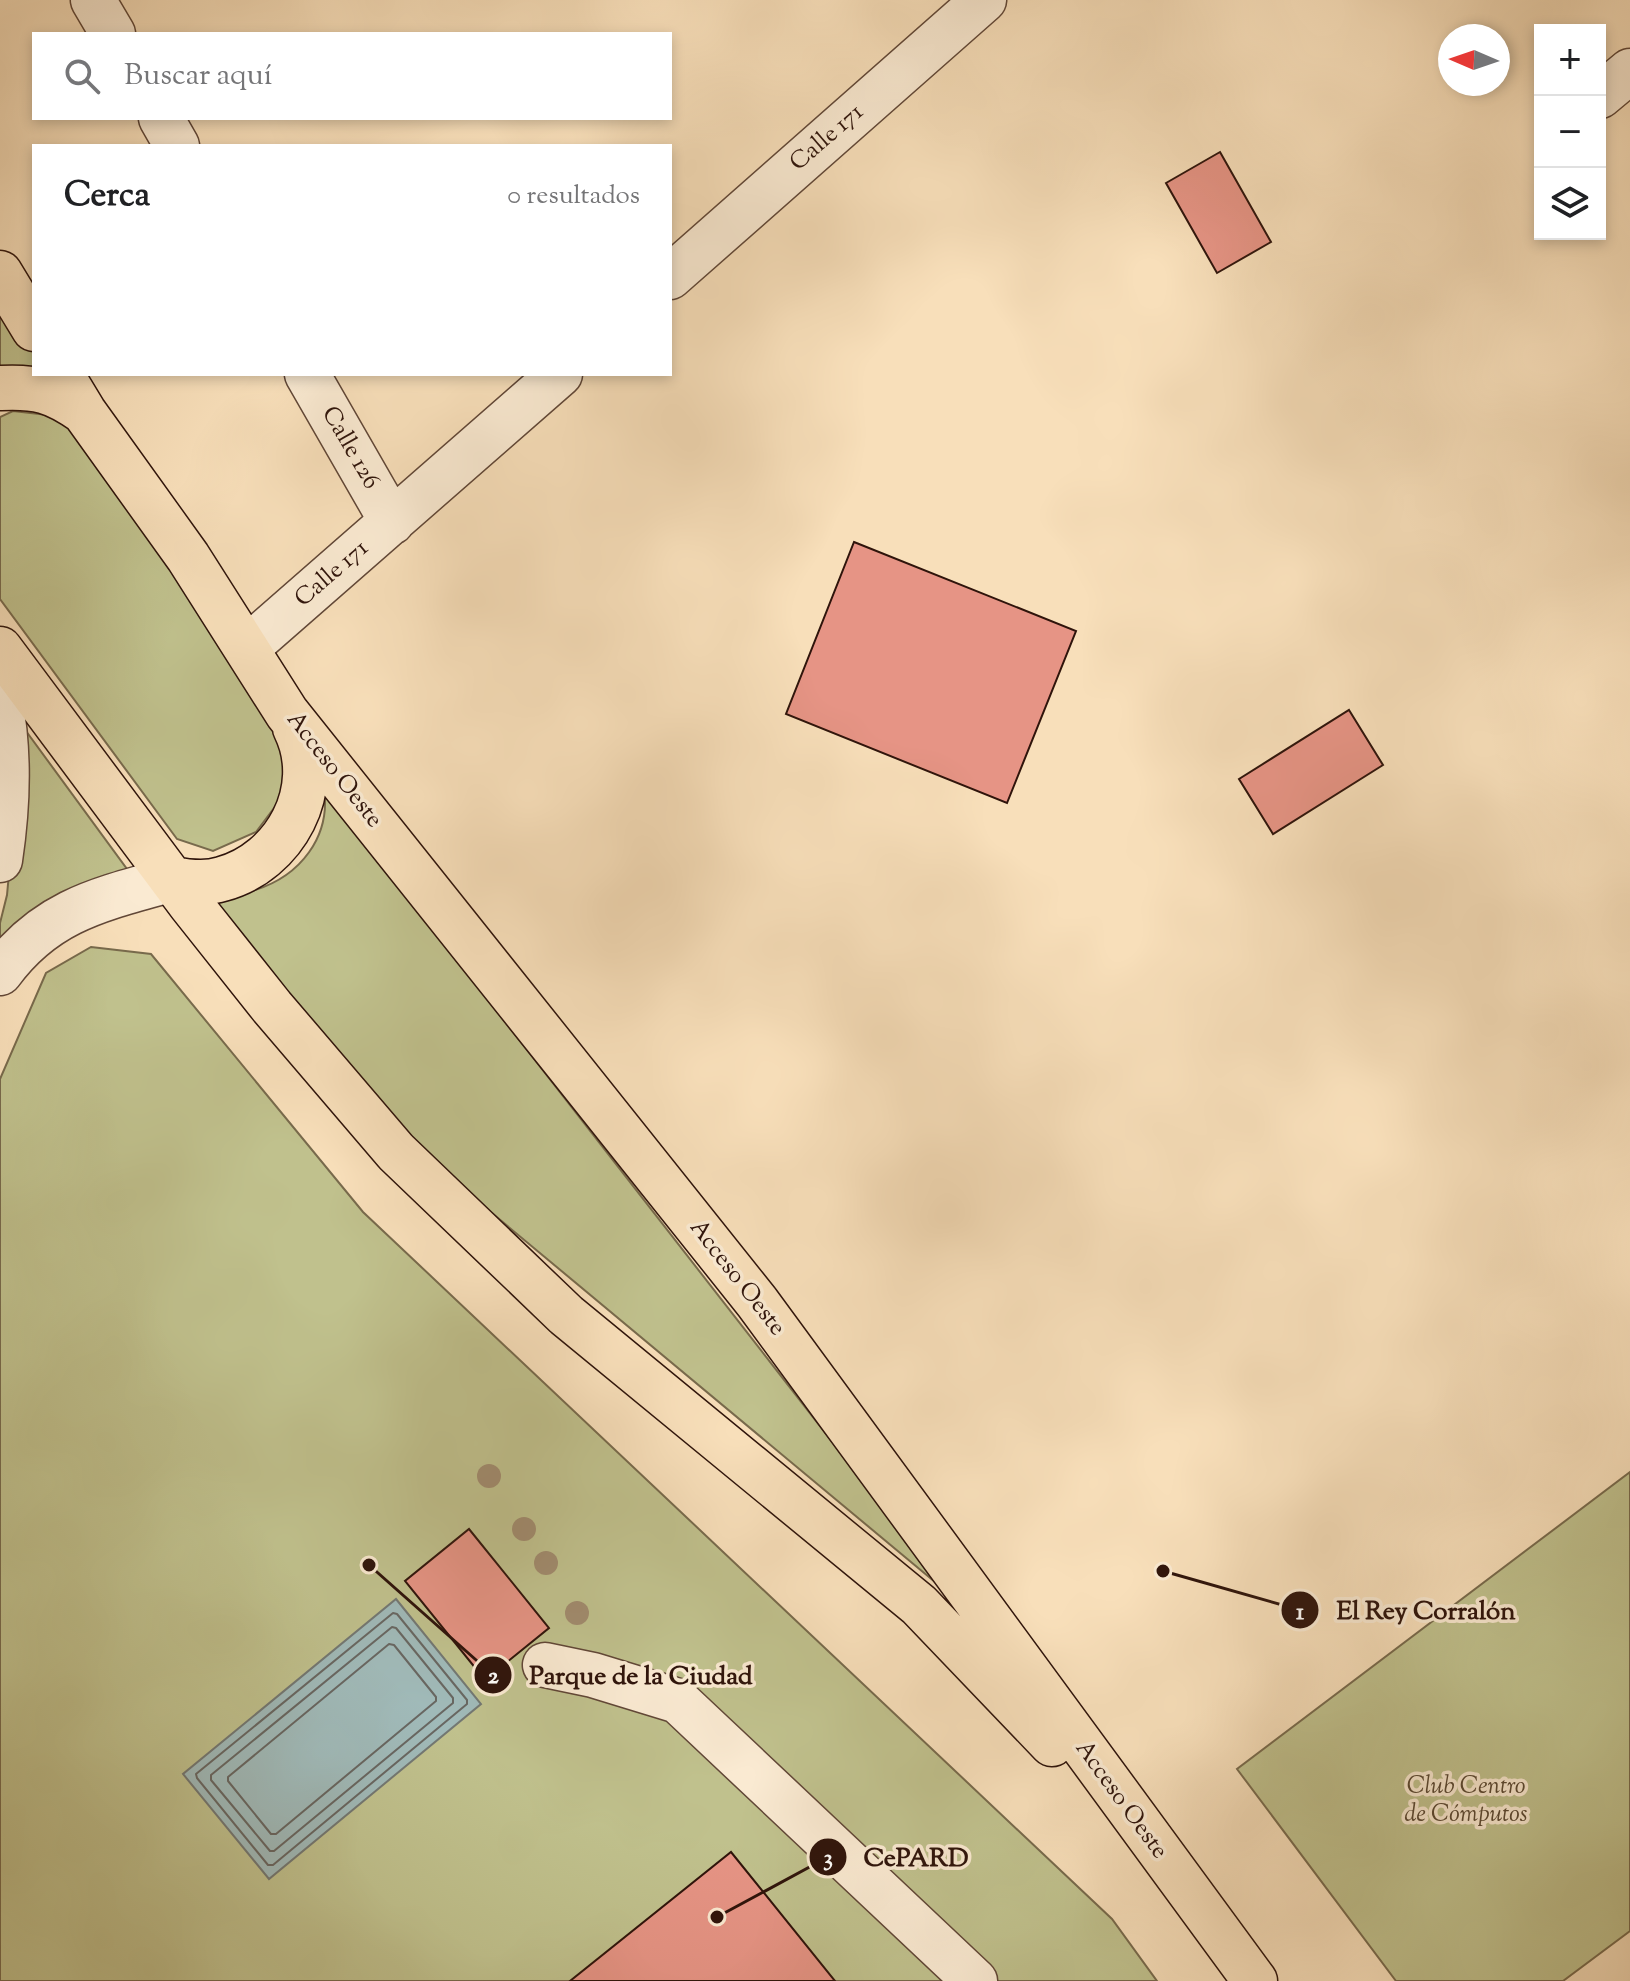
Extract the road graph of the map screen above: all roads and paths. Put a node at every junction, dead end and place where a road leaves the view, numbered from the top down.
1 (93, 0) edge
2 (974, 4) edge
3 (112, 32) edge
4 (1630, 71) edge
5 (1606, 91) edge
6 (162, 120) edge
7 (176, 144) edge
8 (0, 273) edge
9 (672, 275) edge
10 (32, 326) edge
11 (62, 376) edge
12 (308, 376) edge
13 (558, 376) edge
14 (0, 388) edge
15 (84, 412) junction
16 (392, 522) junction
17 (248, 647) junction
18 (0, 649) edge
19 (0, 700) edge
20 (287, 713) junction
21 (0, 860) edge
22 (173, 879) junction
23 (0, 973) edge
24 (545, 1665) dead end
25 (1169, 1867) junction
26 (975, 1981) edge
27 (1255, 1981) edge

1 - 3 street
2 - 9 street, Calle 171
4 - 5 street
6 - 7 street
8 - 10 highway
11 - 15 highway, Acceso Oeste
12 - 16 street, Calle 126
13 - 16 street, Calle 171
14 - 15 highway
15 - 17 highway, Acceso Oeste
16 - 17 street, Calle 171
17 - 20 highway, Acceso Oeste
18 - 22 highway, Acceso Oeste
19 - 21 street
20 - 22 highway
20 - 25 highway, Acceso Oeste
22 - 23 street
22 - 25 highway, Acceso Oeste
24 - 26 street
25 - 27 highway

